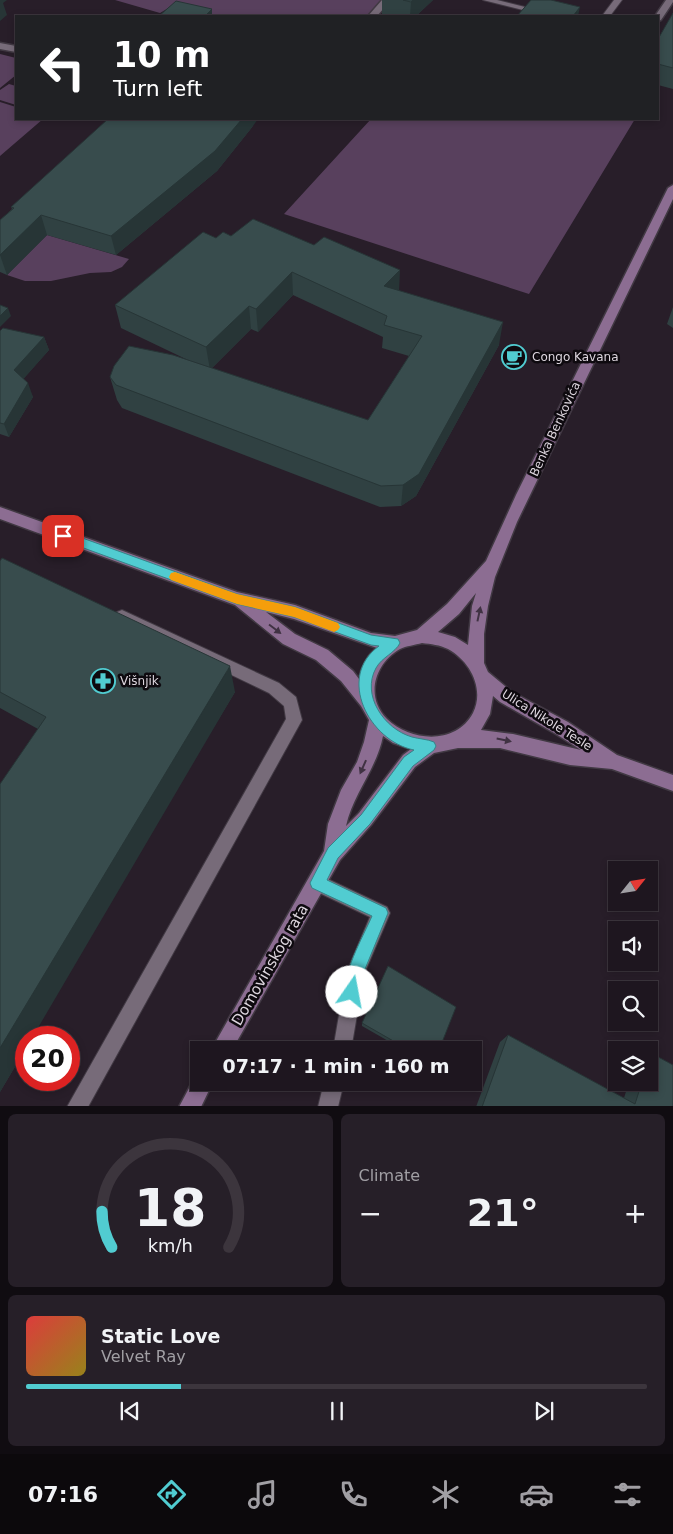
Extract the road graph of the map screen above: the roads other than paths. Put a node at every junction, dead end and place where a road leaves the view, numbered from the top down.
1 (387, 0) edge
2 (487, 0) edge
3 (618, 0) edge
4 (670, 0) edge
5 (374, 15) edge
6 (553, 15) edge
7 (607, 15) edge
8 (659, 16) edge
9 (0, 46) edge
10 (15, 49) edge
11 (673, 188) edge
12 (0, 513) edge
13 (492, 563) junction
14 (237, 599) junction
15 (105, 608) edge
16 (422, 636) junction
17 (394, 643) junction
18 (480, 670) junction
19 (366, 700) junction
20 (377, 720) junction
21 (456, 741) junction
22 (430, 746) junction
23 (612, 761) junction
24 (673, 784) edge
25 (333, 853) junction
26 (317, 883) junction
27 (226, 1041) edge
28 (344, 1041) edge
29 (198, 1091) edge
30 (332, 1091) edge
31 (77, 1106) edge
32 (189, 1106) edge
33 (328, 1106) edge

1 - 5 street
2 - 6 lane
3 - 7 lane
4 - 8 street
9 - 10 street
11 - 13 main road, Benka Benkovića
12 - 14 main road
13 - 16 main road, Benka Benkovića
18 -> 13 main road, Benka Benkovića
14 - 17 main road
14 -> 19 main road
15 - 31 lane
16 - 17 main road
16 - 18 main road
17 - 19 main road
18 - 21 main road
18 - 23 main road, Ulica Nikole Tesle
19 - 20 main road
20 - 22 main road
20 -> 25 main road, Domovinskog rata
21 - 22 main road
21 -> 23 main road, Ulica Nikole Tesle
22 - 25 main road, Domovinskog rata
23 - 24 main road, Ulica Nikole Tesle
25 - 26 main road, Domovinskog rata
26 - 27 main road, Domovinskog rata
26 - 28 lane
29 - 32 main road
30 - 33 lane

